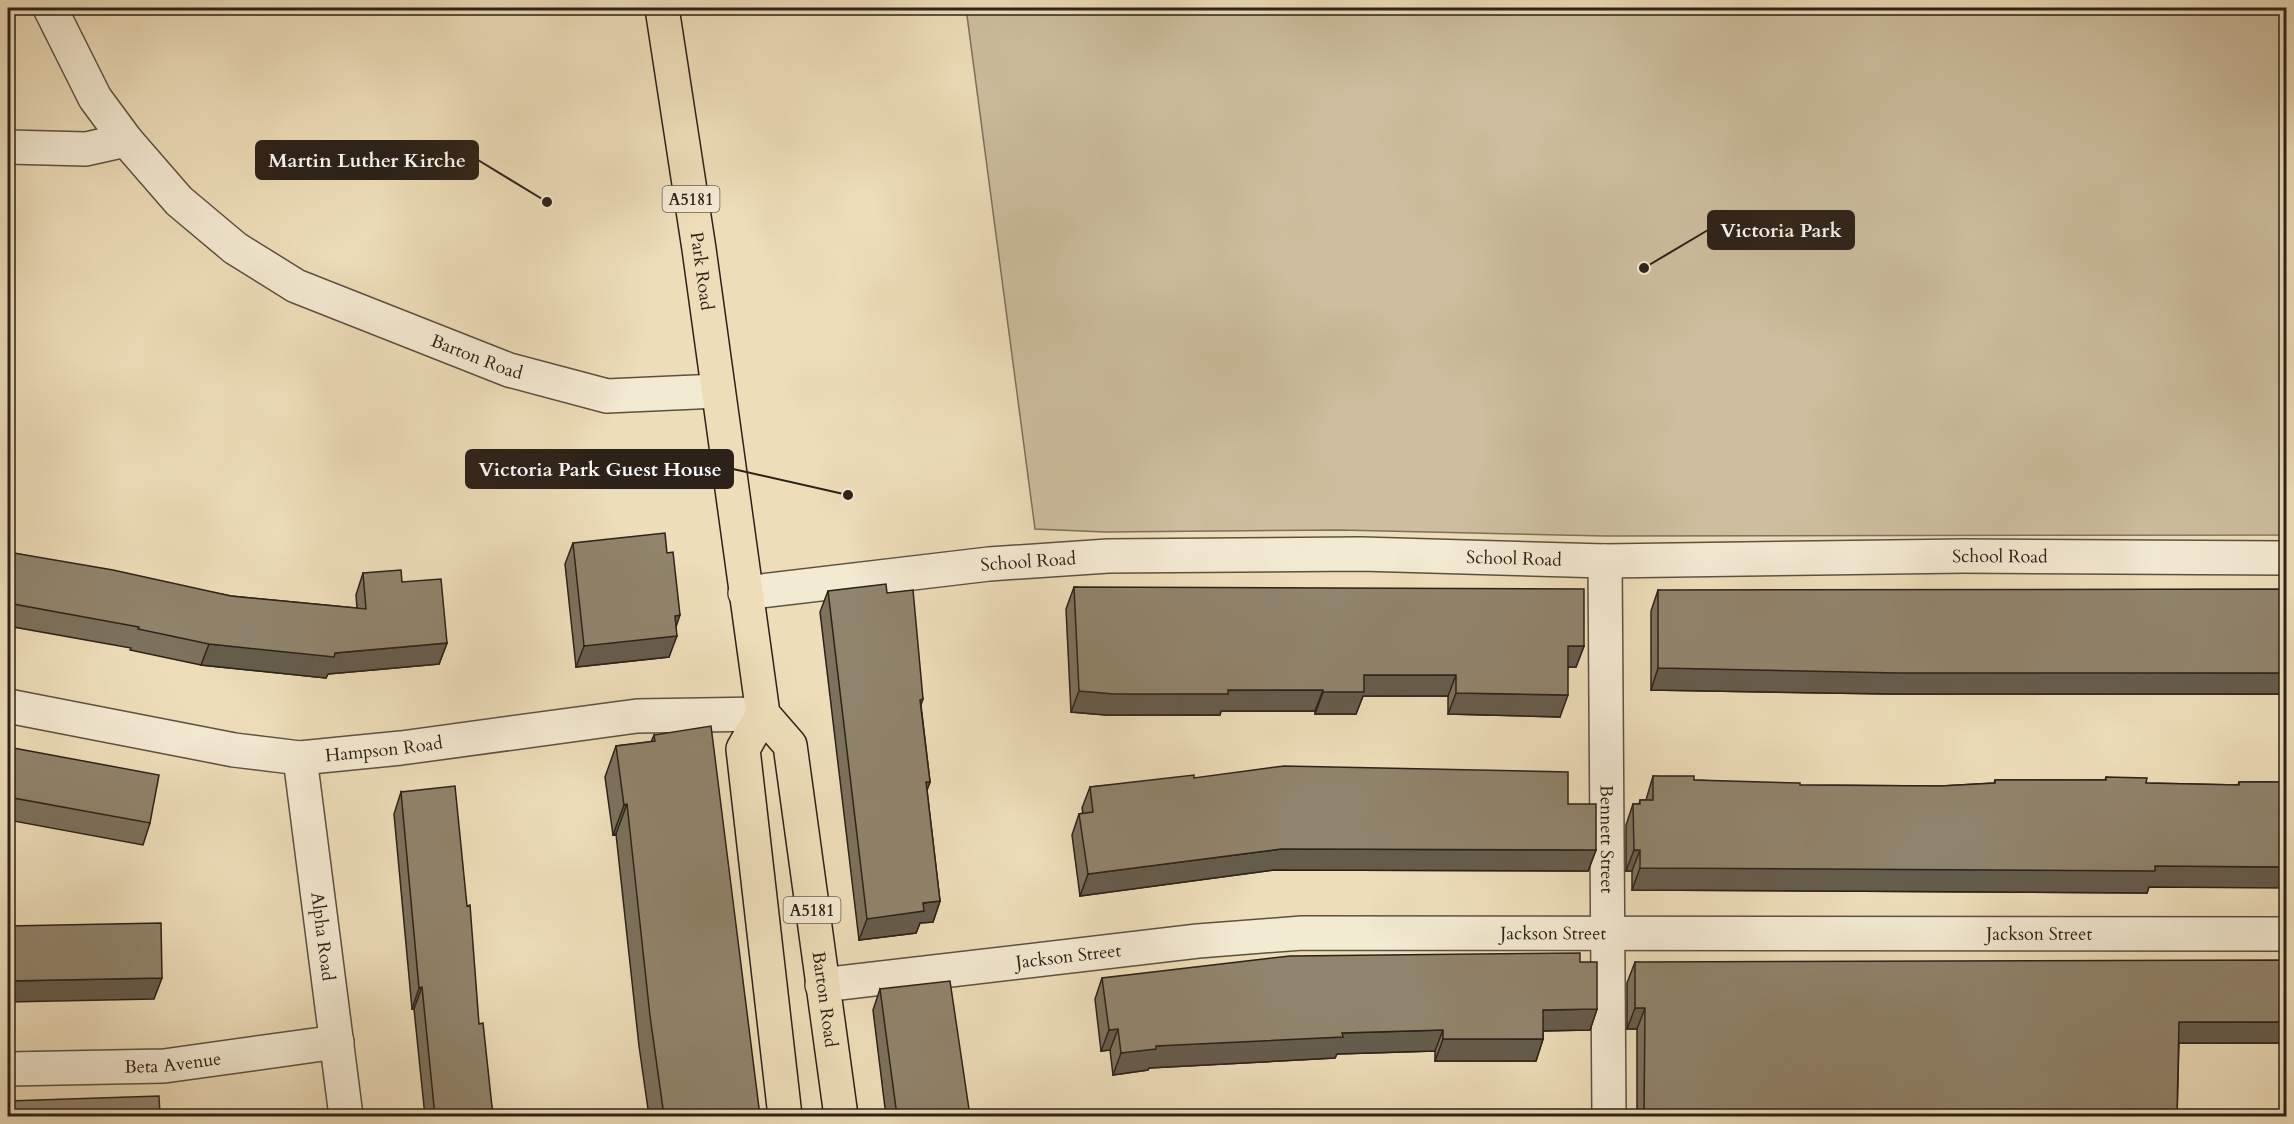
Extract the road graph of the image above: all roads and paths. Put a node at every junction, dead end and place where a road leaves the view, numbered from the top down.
1 (50, 8) edge
2 (662, 8) edge
3 (126, 140) junction
4 (8, 147) edge
5 (718, 391) junction
6 (2286, 558) edge
7 (1605, 561) junction
8 (745, 593) junction
9 (8, 706) edge
10 (763, 714) junction
11 (300, 758) junction
12 (2286, 934) edge
13 (1606, 935) junction
14 (822, 985) junction
15 (337, 1042) junction
16 (8, 1069) edge
17 (346, 1116) edge
18 (785, 1116) edge
19 (841, 1116) edge
20 (1609, 1116) edge

1 - 3 street, Barton Road
2 - 5 main road, Park Road / A5181
3 - 4 street
3 - 5 street, Barton Road
5 - 8 main road, A5181
6 - 7 street, School Road
7 - 8 street, School Road
7 - 13 street, Bennett Street
8 - 10 main road, A5181
9 - 11 street, Hampson Road
10 - 11 street, Hampson Road
10 - 14 main road, Barton Road / A5181
10 - 18 main road, A5181
11 - 15 street, Alpha Road
12 - 13 street, Jackson Street
13 - 14 street, Jackson Street
13 - 20 street, Bennett Street
14 - 19 main road, Barton Road / A5181
15 - 16 street, Beta Avenue
15 - 17 street, Alpha Road

